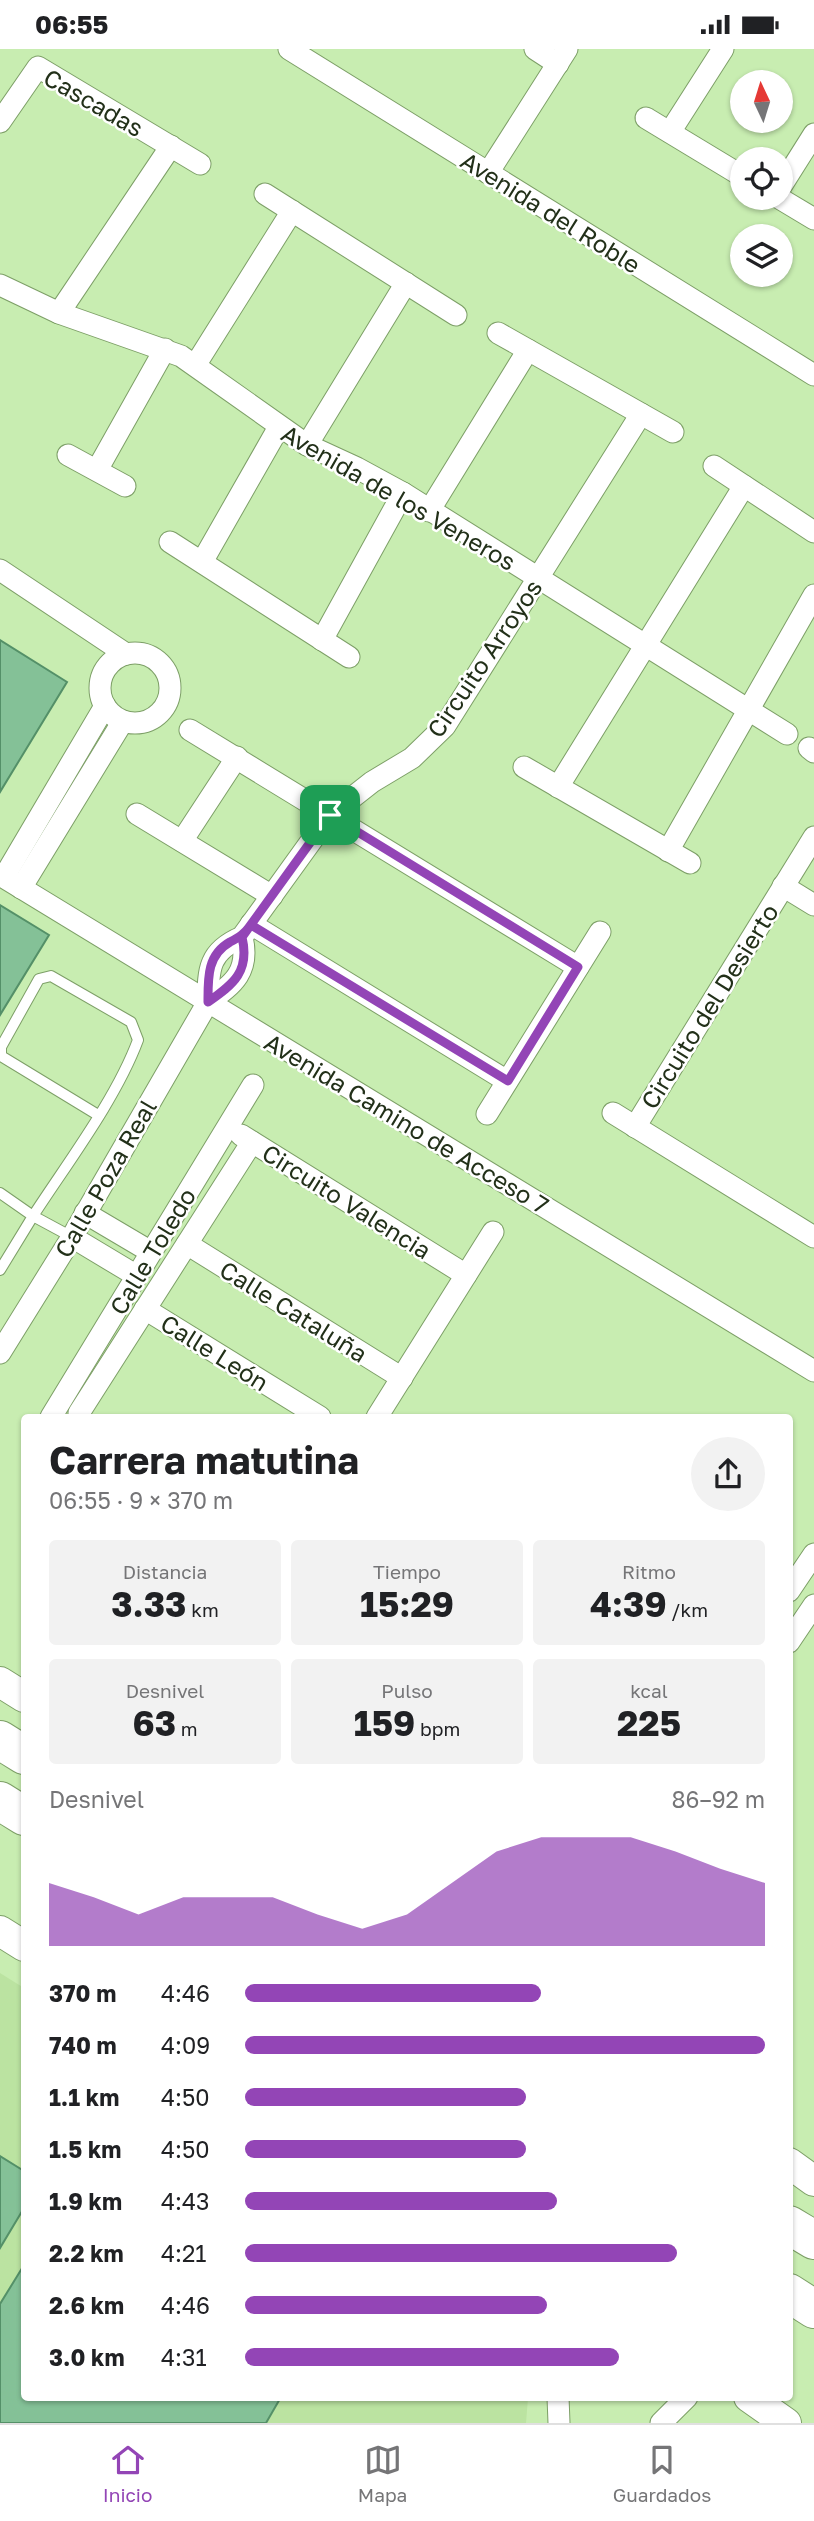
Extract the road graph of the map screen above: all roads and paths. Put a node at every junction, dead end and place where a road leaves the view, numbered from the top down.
1 (289, 49) edge
2 (535, 49) edge
3 (723, 49) edge
4 (563, 56) edge
5 (646, 118) dead end
6 (0, 122) edge
7 (670, 132) junction
8 (814, 134) edge
9 (171, 146) junction
10 (200, 164) dead end
11 (793, 167) edge
12 (730, 169) edge
13 (488, 173) junction
14 (265, 194) dead end
15 (793, 206) edge
16 (292, 211) junction
17 (814, 219) edge
18 (405, 283) junction
19 (0, 285) edge
20 (59, 313) junction
21 (456, 315) dead end
22 (498, 333) dead end
23 (164, 349) junction
24 (528, 350) junction
25 (196, 364) junction
26 (814, 375) edge
27 (641, 414) junction
28 (279, 427) junction
29 (673, 432) dead end
30 (307, 445) junction
31 (68, 454) dead end
32 (714, 466) dead end
33 (97, 470) junction
34 (125, 486) dead end
35 (744, 486) junction
36 (402, 493) junction
37 (429, 510) junction
38 (814, 532) edge
39 (170, 542) dead end
40 (202, 562) junction
41 (0, 570) edge
42 (538, 579) junction
43 (814, 595) edge
44 (322, 640) junction
45 (645, 645) junction
46 (127, 654) junction
47 (349, 657) dead end
48 (105, 706) junction
49 (749, 710) junction
50 (124, 721) junction
51 (190, 730) dead end
52 (787, 734) dead end
53 (237, 757) junction
54 (524, 767) dead end
55 (558, 787) junction
56 (49, 801) junction
57 (68, 812) junction
58 (137, 814) dead end
59 (330, 815) junction
60 (814, 837) edge
61 (183, 841) junction
62 (668, 851) junction
63 (690, 863) dead end
64 (8, 880) edge
65 (783, 886) junction
66 (272, 896) junction
67 (814, 905) edge
68 (247, 931) junction
69 (600, 932) dead end
70 (578, 967) junction
71 (208, 1002) junction
72 (508, 1081) junction
73 (253, 1085) dead end
74 (614, 1113) dead end
75 (487, 1114) dead end
76 (98, 1115) junction
77 (228, 1127) junction
78 (635, 1127) junction
79 (252, 1142) junction
80 (0, 1193) edge
81 (85, 1213) junction
82 (33, 1216) junction
83 (493, 1232) dead end
84 (72, 1237) junction
85 (814, 1237) edge
86 (187, 1244) junction
87 (151, 1252) junction
88 (0, 1270) edge
89 (466, 1275) junction
90 (137, 1276) junction
91 (145, 1309) junction
92 (0, 1353) edge
93 (814, 1371) edge
94 (402, 1378) junction
95 (70, 1412) edge
96 (315, 1414) edge
97 (379, 1414) edge
98 (812, 1563) edge
99 (793, 1586) edge
100 (814, 1605) edge
101 (793, 1636) edge
102 (0, 1682) edge
103 (21, 1695) edge
104 (0, 1740) edge
105 (21, 1753) edge
106 (0, 1801) edge
107 (21, 1814) edge
108 (0, 1931) edge
109 (21, 1944) edge
110 (793, 2166) edge
111 (814, 2181) edge
112 (793, 2227) edge
113 (814, 2240) edge
114 (793, 2296) edge
115 (814, 2309) edge
116 (558, 2401) edge
117 (683, 2401) edge
118 (755, 2401) edge
119 (559, 2423) edge
120 (661, 2423) edge
121 (786, 2423) edge

1 - 13 street, Avenida del Roble
2 - 4 street
3 - 7 street
4 - 13 street
5 - 7 street
6 - 9 street, Cascadas
7 - 12 street
8 - 11 street
9 - 10 street, Cascadas
9 - 20 street, Cascadas
13 - 26 street, Avenida del Roble
14 - 16 street
15 - 17 street
16 - 18 street
16 - 25 street
18 - 21 street
18 - 30 street
19 - 20 street, Avenida de los Veneros
20 - 23 street, Avenida de los Veneros
22 - 24 street
23 - 25 street, Avenida de los Veneros
23 - 33 street
24 - 27 street
24 - 37 street
25 - 28 street, Avenida de los Veneros
27 - 29 street
27 - 42 street, Circuito Arroyos
28 - 30 street, Avenida de los Veneros
28 - 40 street
30 - 36 street, Avenida de los Veneros
31 - 33 street
32 - 35 street
33 - 34 street
35 - 38 street
35 - 45 street
36 - 37 street, Avenida de los Veneros
36 - 44 street
37 - 42 street, Avenida de los Veneros
39 - 40 street
40 - 44 street
41 - 46 street
42 - 45 street, Avenida de los Veneros
42 - 59 street, Circuito Arroyos
43 - 49 street
44 - 47 street
45 - 49 street, Avenida de los Veneros
45 - 55 street
46 - 48 street
46 - 50 street
48 - 50 street
48 - 56 street
49 - 52 street, Avenida de los Veneros
49 - 62 street
50 - 57 street
51 - 53 street
53 - 59 street
53 - 61 street
54 - 55 street
55 - 62 street
56 - 57 street
56 - 64 street
57 - 64 street
58 - 61 street
59 - 66 street, Circuito Arroyos
59 - 70 street
60 - 65 street, Circuito del Desierto
61 - 66 street
62 - 63 street
64 - 71 street, Avenida Camino de Acceso 7
65 - 67 street, Circuito del Desierto
65 - 78 street, Circuito del Desierto
66 - 68 street, Circuito Arroyos
68 - 71 street
68 - 71 street, Circuito Arroyos
68 - 72 street
69 - 70 street
70 - 72 street
71 - 81 street, Calle Poza Real
71 - 93 street, Avenida Camino de Acceso 7
72 - 75 street
73 - 77 street, Calle Toledo
74 - 78 street, Circuito del Desierto
76 - 76 lane
76 - 82 lane
77 - 79 street, Circuito Valencia
77 - 87 street, Calle Toledo
78 - 85 street, Circuito del Desierto
79 - 86 street, Calle Toledo
79 - 89 street, Circuito Valencia
80 - 82 lane
81 - 84 street, Calle Poza Real
81 - 87 street
82 - 84 lane
82 - 88 lane
83 - 89 street
84 - 90 street
84 - 92 street, Calle Poza Real
86 - 91 street, Calle Toledo
86 - 94 street, Calle Cataluña
87 - 90 street, Calle Toledo
89 - 94 street
90 - 95 street, Calle Toledo
91 - 95 street, Calle Toledo
91 - 96 street, Calle León
94 - 97 street
98 - 99 street
100 - 101 street
102 - 103 main road
104 - 105 highway
106 - 107 highway
108 - 109 main road
110 - 111 main road
112 - 113 highway
114 - 115 highway
116 - 119 street
117 - 120 street
118 - 121 main road

